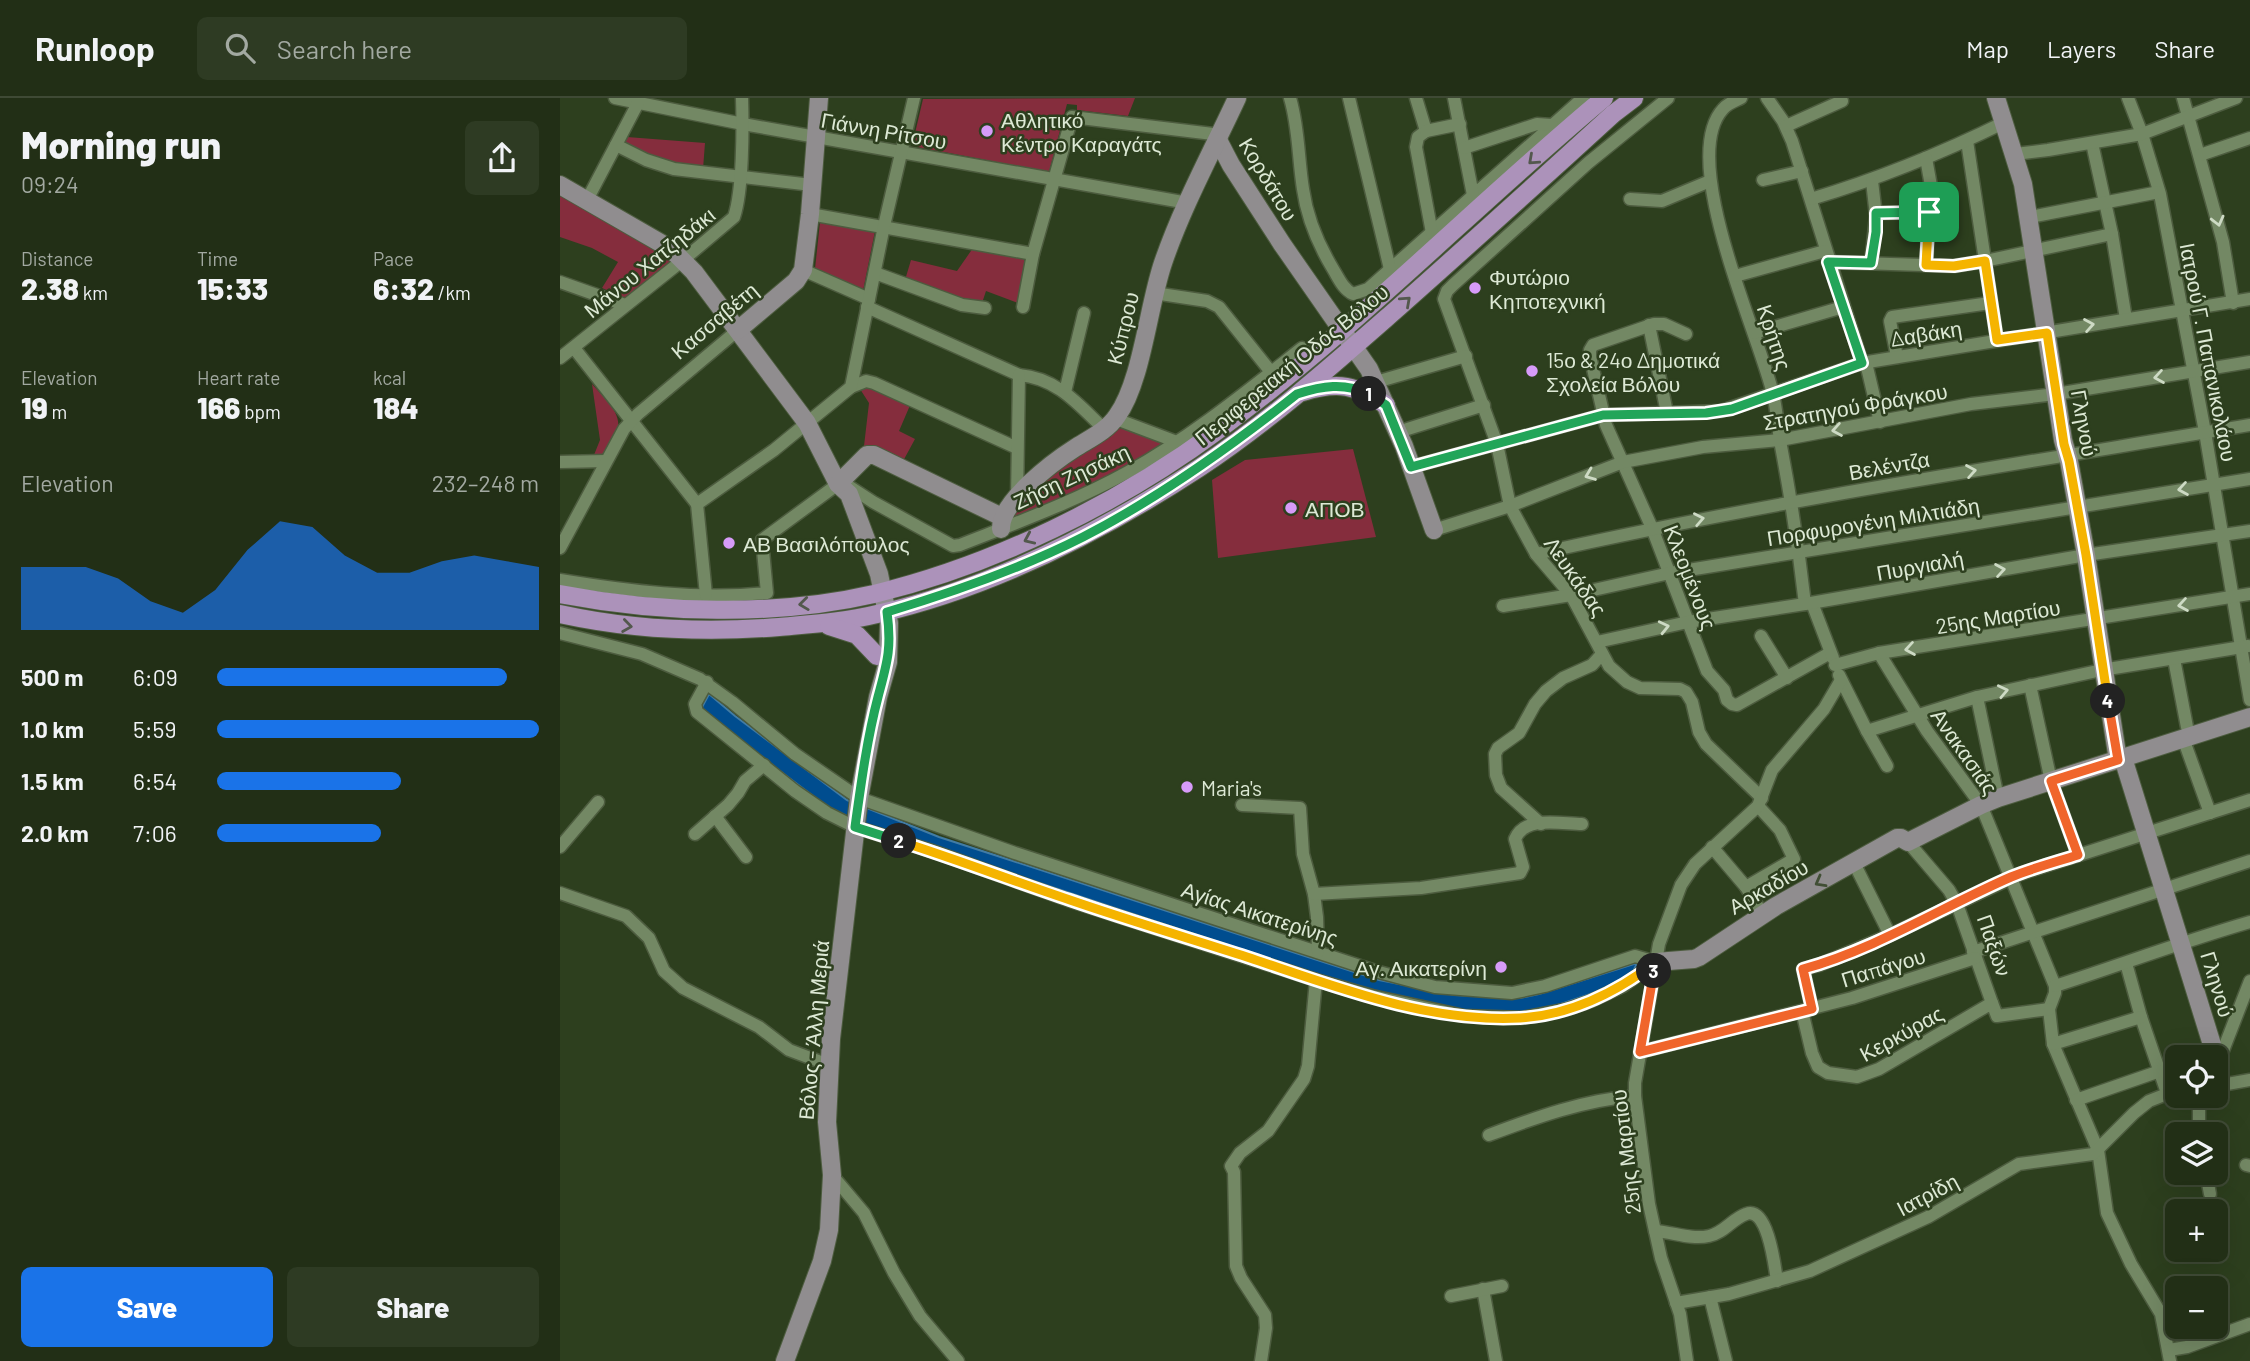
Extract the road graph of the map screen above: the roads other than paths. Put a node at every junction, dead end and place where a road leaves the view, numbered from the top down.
1 (615, 98) edge
2 (742, 98) edge
3 (819, 98) edge
4 (914, 98) edge
5 (1237, 98) edge
6 (1290, 98) edge
7 (1349, 98) edge
8 (1416, 98) edge
9 (1454, 98) edge
10 (1583, 98) edge
11 (1604, 98) edge
12 (1634, 98) edge
13 (1668, 98) edge
14 (1741, 98) edge
15 (1768, 98) edge
16 (1996, 98) edge
17 (2129, 98) edge
18 (2183, 98) edge
19 (2236, 98) edge
20 (638, 101) edge
21 (1842, 101) dead end
22 (2189, 117) junction
23 (2005, 122) junction
24 (743, 124) junction
25 (1460, 124) junction
26 (1552, 125) junction
27 (1786, 126) junction
28 (1426, 131) junction
29 (2142, 134) junction
30 (816, 137) junction
31 (2250, 138) edge
32 (1218, 139) junction
33 (1967, 141) junction
34 (2092, 143) junction
35 (617, 145) junction
36 (1464, 148) junction
37 (901, 153) junction
38 (2015, 154) junction
39 (2200, 155) junction
40 (1926, 158) junction
41 (1802, 171) junction
42 (739, 176) junction
43 (1054, 179) junction
44 (1763, 180) dead end
45 (1710, 181) junction
46 (1872, 181) junction
47 (560, 185) edge
48 (812, 185) junction
49 (2159, 192) junction
50 (1473, 195) junction
51 (1630, 199) dead end
52 (1811, 199) junction
53 (587, 200) junction
54 (2105, 202) junction
55 (1188, 204) junction
56 (1929, 212) junction
57 (1876, 213) junction
58 (810, 214) junction
59 (2029, 217) junction
60 (884, 226) junction
61 (1432, 233) junction
62 (2112, 234) junction
63 (2035, 251) junction
64 (1033, 254) junction
65 (1827, 256) junction
66 (683, 260) junction
67 (1985, 261) junction
68 (1871, 263) junction
69 (1926, 265) junction
70 (1390, 269) junction
71 (803, 270) junction
72 (875, 272) junction
73 (1735, 276) junction
74 (560, 282) edge
75 (1154, 293) junction
76 (2250, 299) edge
77 (868, 303) junction
78 (1990, 303) junction
79 (2233, 303) junction
80 (625, 305) junction
81 (1023, 307) dead end
82 (1843, 307) junction
83 (985, 308) dead end
84 (2182, 310) junction
85 (1084, 313) dead end
86 (2126, 319) junction
87 (1649, 325) junction
88 (738, 330) junction
89 (1342, 330) junction
90 (1754, 333) junction
91 (2047, 333) junction
92 (1686, 334) dead end
93 (1997, 340) junction
94 (1355, 346) junction
95 (574, 348) junction
96 (1303, 348) dead end
97 (1466, 356) junction
98 (1897, 357) junction
99 (560, 358) edge
100 (2250, 362) edge
101 (1864, 363) junction
102 (2193, 371) junction
103 (1271, 372) junction
104 (1018, 375) junction
105 (1376, 382) junction
106 (851, 387) junction
107 (1065, 392) junction
108 (1297, 394) junction
109 (1773, 394) junction
110 (2056, 394) junction
111 (1386, 405) junction
112 (1484, 405) junction
113 (1667, 413) junction
114 (1603, 415) junction
115 (631, 421) junction
116 (1880, 422) junction
117 (807, 423) junction
118 (1110, 424) junction
119 (2250, 425) edge
120 (1398, 432) junction
121 (2205, 432) junction
122 (1780, 440) junction
123 (1177, 442) junction
124 (1497, 444) junction
125 (1017, 448) junction
126 (2068, 456) junction
127 (605, 461) junction
128 (560, 462) edge
129 (1623, 462) junction
130 (1411, 467) junction
131 (2250, 479) edge
132 (838, 484) junction
133 (2214, 485) junction
134 (1017, 498) junction
135 (1791, 501) junction
136 (696, 504) junction
137 (1510, 506) junction
138 (2077, 506) junction
139 (1002, 523) junction
140 (1652, 528) junction
141 (1434, 530) joint
142 (2250, 531) edge
143 (2222, 535) junction
144 (560, 548) edge
145 (1799, 553) junction
146 (1536, 554) junction
147 (2086, 555) junction
148 (1670, 573) junction
149 (560, 580) edge
150 (877, 593) junction
151 (560, 594) edge
152 (2250, 594) edge
153 (706, 595) junction
154 (1571, 595) junction
155 (2233, 597) junction
156 (1808, 604) junction
157 (1503, 606) dead end
158 (881, 613) junction
159 (560, 614) edge
160 (2096, 620) junction
161 (1688, 622) junction
162 (819, 623) junction
163 (560, 633) edge
164 (1761, 636) dead end
165 (2246, 647) edge
166 (1600, 648) junction
167 (1879, 653) junction
168 (877, 656) junction
169 (1833, 659) junction
170 (2174, 659) junction
171 (2102, 670) junction
172 (1787, 678) junction
173 (1841, 680) junction
174 (706, 682) junction
175 (2030, 685) junction
176 (878, 697) junction
177 (1977, 697) junction
178 (2250, 701) edge
179 (1917, 715) junction
180 (2250, 717) edge
181 (1867, 731) junction
182 (2185, 732) junction
183 (2120, 759) junction
184 (764, 765) junction
185 (1887, 766) dead end
186 (2051, 781) junction
187 (859, 798) junction
188 (1998, 798) junction
189 (2250, 800) edge
190 (1760, 802) junction
191 (598, 803) dead end
192 (1242, 805) dead end
193 (1981, 805) junction
194 (2210, 813) junction
195 (715, 816) junction
196 (1541, 824) junction
197 (1582, 824) dead end
198 (855, 827) junction
199 (2147, 833) junction
200 (695, 834) dead end
201 (1905, 840) junction
202 (560, 847) edge
203 (1712, 847) junction
204 (2078, 855) junction
205 (746, 857) dead end
206 (2250, 861) edge
207 (1854, 863) junction
208 (2010, 878) junction
209 (1746, 887) junction
210 (2162, 889) junction
211 (560, 893) edge
212 (1314, 894) junction
213 (1957, 904) junction
214 (1763, 915) junction
215 (2250, 922) edge
216 (2033, 932) junction
217 (1890, 935) junction
218 (2181, 942) junction
219 (1318, 952) junction
220 (1974, 955) junction
221 (1656, 962) junction
222 (2126, 963) junction
223 (1316, 980) junction
224 (2250, 981) edge
225 (2055, 986) junction
226 (1992, 1003) junction
227 (2049, 1009) junction
228 (1807, 1010) junction
229 (2141, 1017) junction
230 (2053, 1044) junction
231 (2211, 1045) edge
232 (2225, 1045) edge
233 (1640, 1052) junction
234 (829, 1065) junction
235 (2160, 1071) junction
236 (2165, 1079) edge
237 (2250, 1080) edge
238 (2228, 1084) edge
239 (2165, 1094) edge
240 (1635, 1096) junction
241 (2076, 1100) junction
242 (1489, 1135) dead end
243 (2098, 1150) junction
244 (832, 1175) junction
245 (2208, 1185) edge
246 (2210, 1194) dead end
247 (1655, 1231) junction
248 (1777, 1281) junction
249 (1502, 1286) dead end
250 (1483, 1289) junction
251 (1451, 1296) dead end
252 (1710, 1297) junction
253 (1676, 1303) junction
254 (2250, 1324) edge
255 (2169, 1355) edge
256 (785, 1361) edge
257 (958, 1361) edge
258 (1261, 1361) edge
259 (1496, 1361) edge
260 (1687, 1361) edge
261 (1726, 1361) edge

1 - 20 street, Γιάννη Ρίτσου
2 - 24 street, Μάνου Χατζηδάκι
3 - 30 street
4 - 37 street
5 - 32 street, Κύπρου
6 - 70 street
7 - 70 street
8 - 28 street
9 - 25 street
10 - 26 street
11 -> 89 main road, Περιφερειακή Οδός Βόλου
94 -> 12 main road, Περιφερειακή Οδός Βόλου
13 - 97 street, Λευκάδας
14 - 45 street, Κρήτης
15 - 27 street
16 - 23 street, Γληνού
17 - 29 street, Ιατρού Γ. Παπανικολάου
18 - 22 street
19 - 22 street
20 - 24 street, Γιάννη Ρίτσου
20 - 35 street
21 - 27 street
22 - 29 street
22 - 39 street
23 - 33 street
23 - 38 street, Γληνού
24 - 30 street, Γιάννη Ρίτσου
24 - 42 street, Μάνου Χατζηδάκι
25 - 28 street
25 - 36 street
26 - 36 street
26 - 50 street
27 - 41 street
28 - 61 street
29 - 34 street
29 - 49 street, Ιατρού Γ. Παπανικολάου
30 - 37 street, Γιάννη Ρίτσου
30 - 48 street
31 - 39 street
32 - 43 street, Κορδάτου
32 - 55 street, Κύπρου
32 - 89 street, Κορδάτου
33 - 40 street
33 - 67 street
34 - 38 street
34 - 54 street
35 - 42 street
35 - 53 street
36 - 50 street
37 - 43 street, Γιάννη Ρίτσου
37 - 60 street
38 - 59 street, Γληνού
39 -> 79 street
40 - 46 street
40 - 56 street
41 - 44 street
41 - 52 street
42 - 48 street
42 - 66 street, Μάνου Χατζηδάκι
43 - 55 street, Γιάννη Ρίτσου
43 - 64 street
45 - 51 street
45 - 73 street, Κρήτης
46 - 52 street
46 - 57 street
47 - 53 street, Βόλος - Άλλη Μεριά
48 - 58 street
49 - 54 street
49 - 84 street, Ιατρού Γ. Παπανικολάου
50 - 61 street
52 - 65 street
53 - 66 street, Βόλος - Άλλη Μεριά
54 - 59 street
54 - 62 street
55 - 75 street, Κύπρου
56 - 57 street
56 - 69 street
57 - 68 street
58 - 60 street
58 - 71 street
59 - 63 street, Γληνού
60 - 64 street
60 - 72 street
61 - 70 street
62 - 63 street
62 - 86 street
63 - 67 street
63 - 91 street, Γληνού
64 - 81 street
65 - 68 street
65 - 73 street
65 - 82 street
66 - 80 street, Μάνου Χατζηδάκι
66 - 88 street, Βόλος - Άλλη Μεριά
67 - 69 street
67 - 78 street
68 - 69 street
71 - 77 street
71 - 88 street, Κασσαβέτη
72 - 77 street
72 - 83 street
73 - 90 street, Κρήτης
74 - 80 street
75 - 103 street
75 - 118 street, Κύπρου
76 - 79 street, Δαβάκη
77 - 104 street
77 - 106 street
78 - 93 street
78 - 98 street
79 - 84 street, Δαβάκη
80 - 95 street, Μάνου Χατζηδάκι
82 - 90 street
82 - 101 street
84 - 86 street, Δαβάκη
84 - 102 street, Ιατρού Γ. Παπανικολάου
85 - 107 street
91 -> 86 street, Δαβάκη
87 - 92 street
87 - 113 street
87 - 114 street, Κλεομένους
88 - 115 street, Κασσαβέτη
88 - 117 street, Βόλος - Άλλη Μεριά
89 - 94 street, Κορδάτου
89 -> 150 main road, Περιφερειακή Οδός Βόλου
90 - 109 street, Κρήτης
91 - 93 street, Δαβάκη
91 - 110 street, Γληνού
93 - 98 street, Δαβάκη
94 - 105 street, Κορδάτου
94 - 108 main road, Περιφερειακή Οδός Βόλου
95 - 99 street, Μάνου Χατζηδάκι
95 - 115 street
96 - 103 street, Ζήση Ζησάκη
97 - 105 street
97 - 112 street, Λευκάδας
98 - 101 street, Δαβάκη
100 - 102 street, Στρατηγού Φράγκου
101 - 109 street, Δαβάκη
101 - 116 street
102 -> 110 street, Στρατηγού Φράγκου
102 - 121 street, Ιατρού Γ. Παπανικολάου
103 - 123 street, Ζήση Ζησάκη
104 - 107 street
104 - 125 street
105 - 111 street, Κορδάτου
106 - 117 street
106 - 125 street
107 - 118 street
108 - 111 main road
108 - 158 main road, Περιφερειακή Οδός Βόλου
109 - 113 street, Δαβάκη
109 - 122 street, Κρήτης
110 - 116 street, Στρατηγού Φράγκου
110 - 126 street, Γληνού
111 - 120 street, Κορδάτου
112 - 120 street
112 - 124 street, Λευκάδας
113 - 114 street, Δαβάκη
114 - 124 street, Δαβάκη
114 - 129 street, Κλεομένους
115 - 127 street, Κασσαβέτη
115 - 136 street
116 -> 122 street, Στρατηγού Φράγκου
117 - 132 street, Βόλος - Άλλη Μεριά
117 - 136 street
118 - 123 street
118 - 134 street
119 - 121 street, Βελέντζα
120 - 130 street, Κορδάτου
121 - 126 street, Βελέντζα
121 - 133 street, Ιατρού Γ. Παπανικολάου
122 - 129 street, Στρατηγού Φράγκου
122 - 135 street, Κρήτης
123 - 139 street, Ζήση Ζησάκη
124 - 130 street, Δαβάκη
124 - 137 street, Λευκάδας
125 - 134 street
135 -> 126 street, Βελέντζα
126 - 138 street, Γληνού
127 - 128 street
127 - 144 street, Κασσαβέτη
129 -> 137 street, Στρατηγού Φράγκου
129 - 140 street, Κλεομένους
130 - 141 street, Κορδάτου
131 - 133 street, Πορφυρογένη Μιλτιάδη
132 - 139 street, Ζήση Ζησάκη
132 - 139 street
132 - 150 street, Βόλος - Άλλη Μεριά
132 - 153 street
133 -> 138 street, Πορφυρογένη Μιλτιάδη
133 - 143 street, Ιατρού Γ. Παπανικολάου
134 - 139 street
140 -> 135 street, Βελέντζα
135 - 145 street, Κρήτης
136 - 153 street
137 - 141 street, Στρατηγού Φράγκου
137 - 146 street, Λευκάδας
138 - 145 street, Πορφυρογένη Μιλτιάδη
138 - 147 street, Γληνού
140 - 146 street, Βελέντζα
140 - 148 street, Κλεομένους
142 - 143 street, Πυργιαλή
143 - 147 street, Πυργιαλή
143 - 155 street, Ιατρού Γ. Παπανικολάου
145 - 148 street, Πορφυρογένη Μιλτιάδη
145 - 156 street, Κρήτης
146 - 154 street, Λευκάδας
156 -> 147 street, Πυργιαλή
147 - 160 street, Γληνού
148 - 154 street, Πορφυρογένη Μιλτιάδη
148 - 161 street, Κλεομένους
149 - 153 street
150 -> 151 main road, Περιφερειακή Οδός Βόλου
150 - 158 street, Βόλος - Άλλη Μεριά
152 - 155 street, 25ης Μαρτίου
154 - 157 street, Πορφυρογένη Μιλτιάδη
154 - 166 street, Λευκάδας
155 -> 160 street, 25ης Μαρτίου
155 - 165 street, Ιατρού Γ. Παπανικολάου
156 - 161 street, Πυργιαλή
156 - 169 street, Κρήτης
158 - 162 main road, Περιφερειακή Οδός Βόλου
158 - 168 street, Βόλος - Άλλη Μεριά
158 - 176 street, Βόλος - Άλλη Μεριά
159 -> 162 main road, Περιφερειακή Οδός Βόλου
160 -> 167 street, 25ης Μαρτίου
160 - 171 street, Γληνού
166 -> 161 street, Πυργιαλή
161 - 172 street, Κλεομένους
162 - 168 main road
163 - 174 street, Αγίας Αικατερίνης
164 - 172 street
165 - 170 street
165 - 178 street, Ιατρού Γ. Παπανικολάου
166 - 190 street, Λευκάδας
166 - 196 street
167 - 169 street, 25ης Μαρτίου
167 - 179 street, Ανακασιάς
168 - 176 street, Βόλος - Άλλη Μεριά
169 - 172 street, Κλεομένους
169 - 173 street, Κρήτης
170 - 171 street
170 - 182 street
171 - 175 street
171 - 183 street, Γληνού
173 - 181 street, Κρήτης
173 - 190 street, 25ης Μαρτίου
174 - 184 street
174 - 187 street, Αγίας Αικατερίνης
177 -> 175 street
175 - 186 street
176 - 187 street, Βόλος - Άλλη Μεριά
177 - 179 street
177 - 188 street
179 - 181 street
179 - 193 street, Ανακασιάς
180 - 182 street, Αρκαδίου
181 - 185 street, Κρήτης
182 - 183 street, Αρκαδίου
182 - 194 street
183 - 186 street, Αρκαδίου
183 - 199 street, Γληνού
184 - 195 street
184 - 198 street
186 - 188 street, Αρκαδίου
186 - 204 street
187 - 198 street, Βόλος - Άλλη Μεριά
187 - 219 street, Αγίας Αικατερίνης
188 - 193 street, Αρκαδίου
189 - 194 street
190 - 203 street, 25ης Μαρτίου
190 - 209 street
191 - 202 street
192 - 212 street
193 - 201 street, Αρκαδίου
193 - 208 street, Ανακασιάς
194 - 199 street
195 - 200 street
195 - 205 street
196 - 197 street
196 - 212 street
198 - 223 street
198 - 234 street, Βόλος - Άλλη Μεριά
199 - 204 street
199 - 210 street, Γληνού
201 - 207 street, Αρκαδίου
201 - 213 street, Παξών
203 - 209 street
203 - 221 street, 25ης Μαρτίου
204 - 208 street
206 - 210 street, Παπάγου
207 -> 214 street, Αρκαδίου
207 - 217 street
208 - 213 street
208 - 216 street, Ανακασιάς
209 - 214 street
210 - 216 street, Παπάγου
210 - 218 street, Γληνού
211 - 234 street
212 - 219 street
213 - 217 street
213 - 220 street, Παξών
214 - 221 street, Αρκαδίου
215 - 218 street
216 - 220 street, Παπάγου
216 - 225 street, Ανακασιάς
217 - 228 street
218 - 222 street
218 - 231 street, Γληνού
219 - 221 street, Αγίας Αικατερίνης
220 - 226 street, Παξών
220 - 228 street, Παπάγου
221 - 223 street
221 - 233 street, 25ης Μαρτίου
222 - 225 street
222 - 229 street
223 - 258 street
224 - 232 street
225 - 227 street
226 - 227 street
226 - 228 street, Κερκύρας
227 - 230 street
228 - 233 street, Παπάγου
229 - 230 street
229 - 235 street
230 - 241 street
233 - 240 street, 25ης Μαρτίου
234 - 244 street, Βόλος - Άλλη Μεριά
235 - 236 street
235 - 241 street
237 - 238 street
239 - 243 street
240 - 242 street
240 - 247 street, 25ης Μαρτίου
241 - 243 street
243 - 248 street, Ιατρίδη
243 - 255 street
244 - 256 street, Βόλος - Άλλη Μεριά
244 - 257 street
245 - 246 street
247 - 248 street
247 - 253 street, 25ης Μαρτίου
248 - 252 street, Ιατρίδη
249 - 250 street
250 - 251 street
250 - 259 street
252 - 253 street, Ιατρίδη
252 - 261 street
253 - 260 street, 25ης Μαρτίου
254 - 255 street

